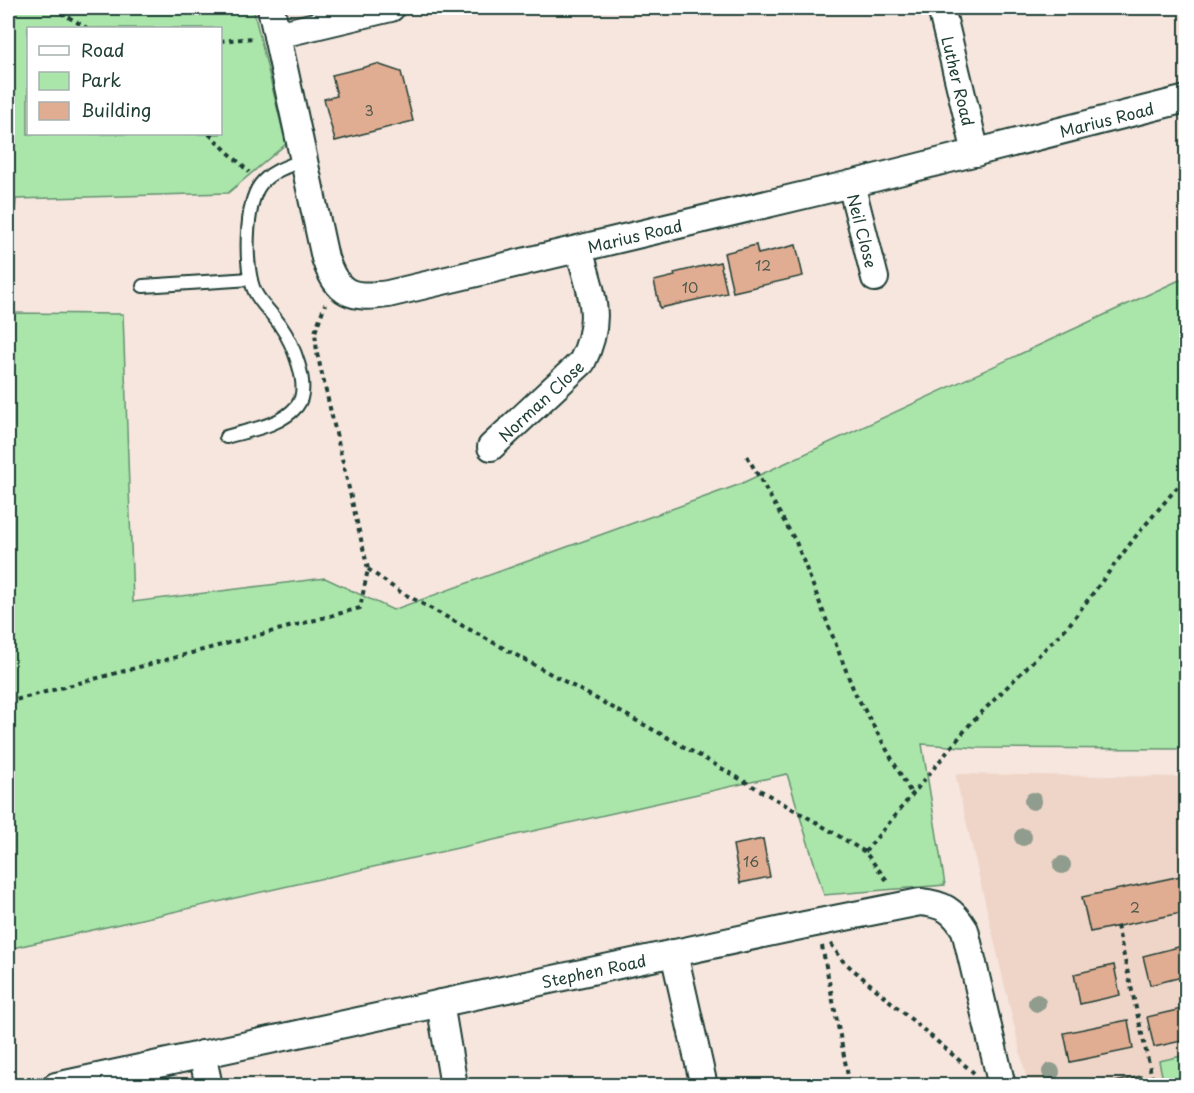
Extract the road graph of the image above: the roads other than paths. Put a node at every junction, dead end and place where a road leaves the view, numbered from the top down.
1 (271, 8) edge
2 (391, 8) edge
3 (940, 8) edge
4 (277, 35) junction
5 (1186, 99) edge
6 (976, 153) junction
7 (304, 160) junction
8 (851, 184) junction
9 (579, 249) junction
10 (875, 278) dead end
11 (251, 279) junction
12 (143, 286) dead end
13 (226, 437) dead end
14 (491, 447) dead end
15 (674, 953) junction
16 (440, 1003) junction
17 (202, 1054) junction
18 (991, 1082) edge
19 (56, 1086) edge
20 (209, 1086) edge
21 (454, 1086) edge
22 (704, 1086) edge

1 - 4 street
2 - 4 street
3 - 6 street, Luther Road
4 - 7 street
5 - 6 street, Marius Road
6 - 8 street, Marius Road
7 - 9 street, Marius Road
7 - 11 lane
8 - 9 street, Marius Road
8 - 10 street, Neil Close
9 - 14 street, Norman Close
11 - 12 lane
11 - 13 lane
15 - 16 street, Stephen Road
15 - 18 street, Stephen Road
15 - 22 street
16 - 17 street, Stephen Road
16 - 21 street
17 - 19 street, Stephen Road
17 - 20 street

